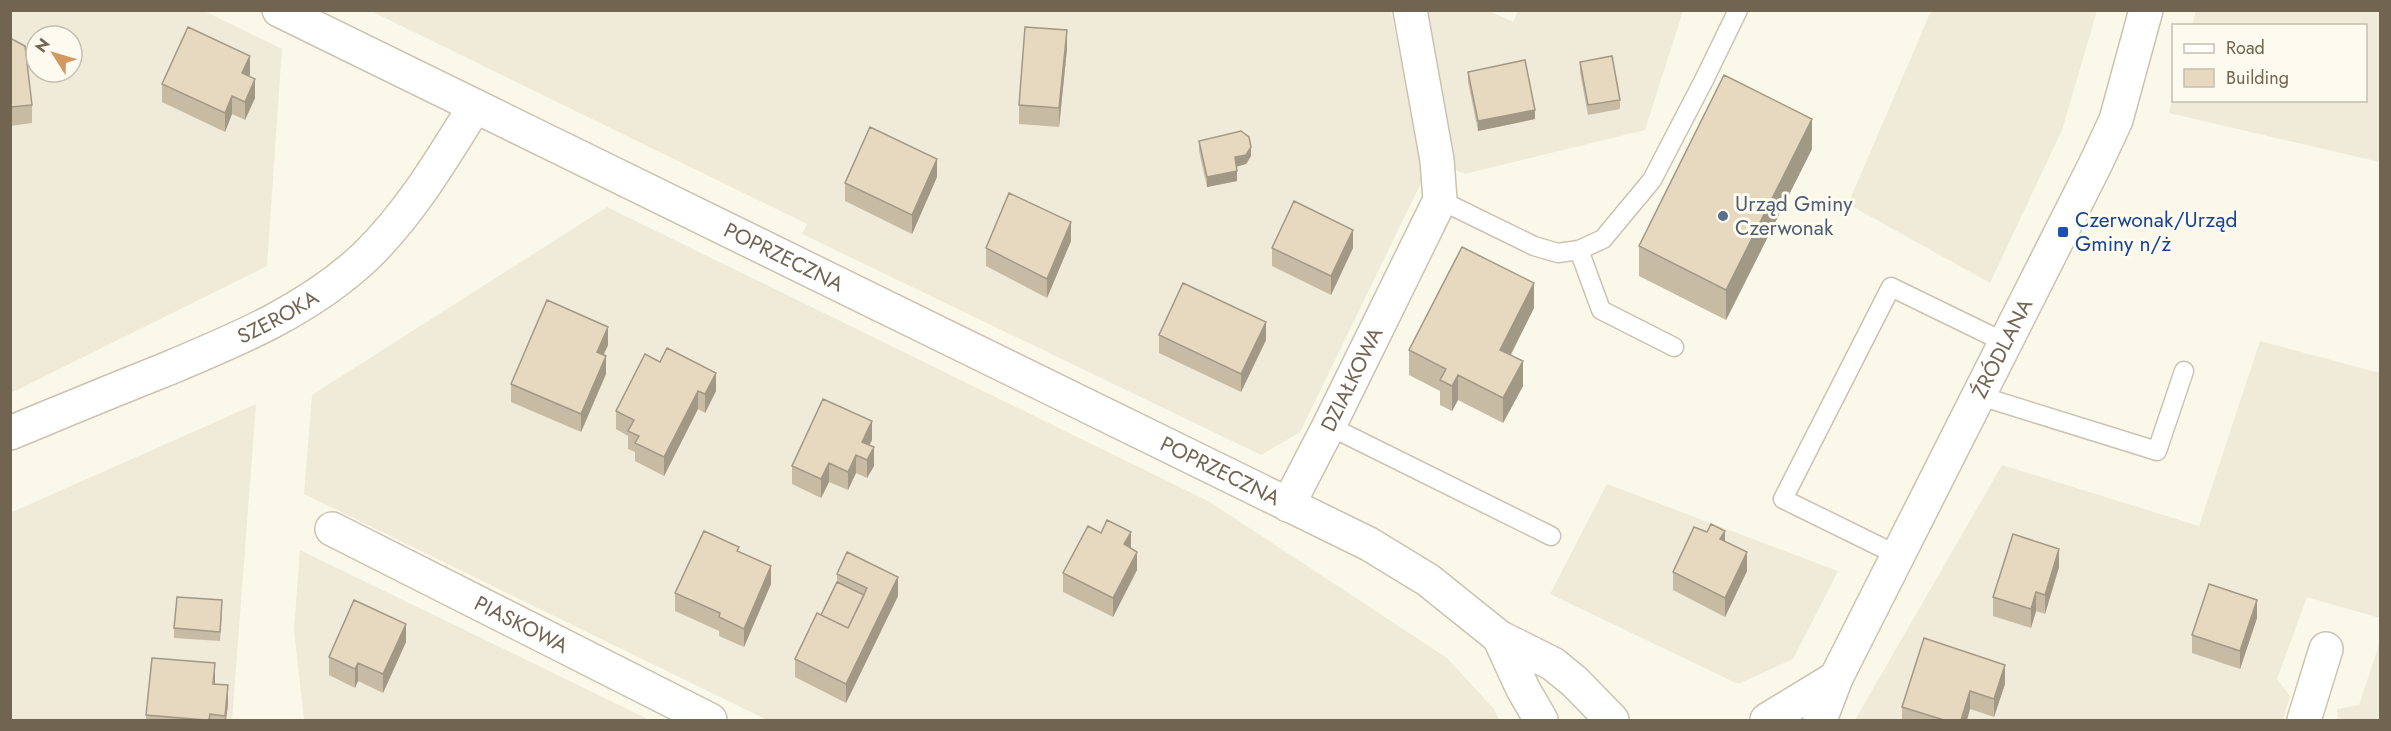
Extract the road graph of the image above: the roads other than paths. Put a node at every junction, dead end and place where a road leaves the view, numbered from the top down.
1 (279, 10) edge
2 (1410, 10) edge
3 (1738, 10) edge
4 (2146, 10) edge
5 (475, 106) junction
6 (1440, 200) junction
7 (1579, 250) junction
8 (2006, 343) junction
9 (1674, 347) dead end
10 (2184, 371) dead end
11 (1980, 396) junction
12 (1329, 426) junction
13 (10, 433) edge
14 (1288, 505) junction
15 (332, 529) dead end
16 (1551, 536) dead end
17 (1899, 556) junction
18 (1499, 637) junction
19 (2326, 649) dead end
20 (1836, 678) junction
21 (710, 720) edge
22 (1541, 720) edge
23 (1612, 720) edge
24 (1767, 720) edge
25 (1820, 720) edge
26 (2304, 720) edge

1 - 5 street, POPRZECZNA
2 - 6 street
3 - 7 lane
4 - 8 street, ŹRÓDLANA
5 - 13 street, SZEROKA
5 - 14 street, POPRZECZNA
6 - 7 lane
6 - 12 street, DZIAŁKOWA
7 - 9 lane
8 - 11 street, ŹRÓDLANA
8 - 17 lane
10 - 11 lane
11 - 17 street, ŹRÓDLANA
12 - 14 street, DZIAŁKOWA
12 - 16 lane
14 - 18 street
15 - 21 street, PIASKOWA
17 - 20 street, ŹRÓDLANA
18 - 22 street
18 - 23 street
19 - 26 street
20 - 24 street
20 - 25 street, ŹRÓDLANA

